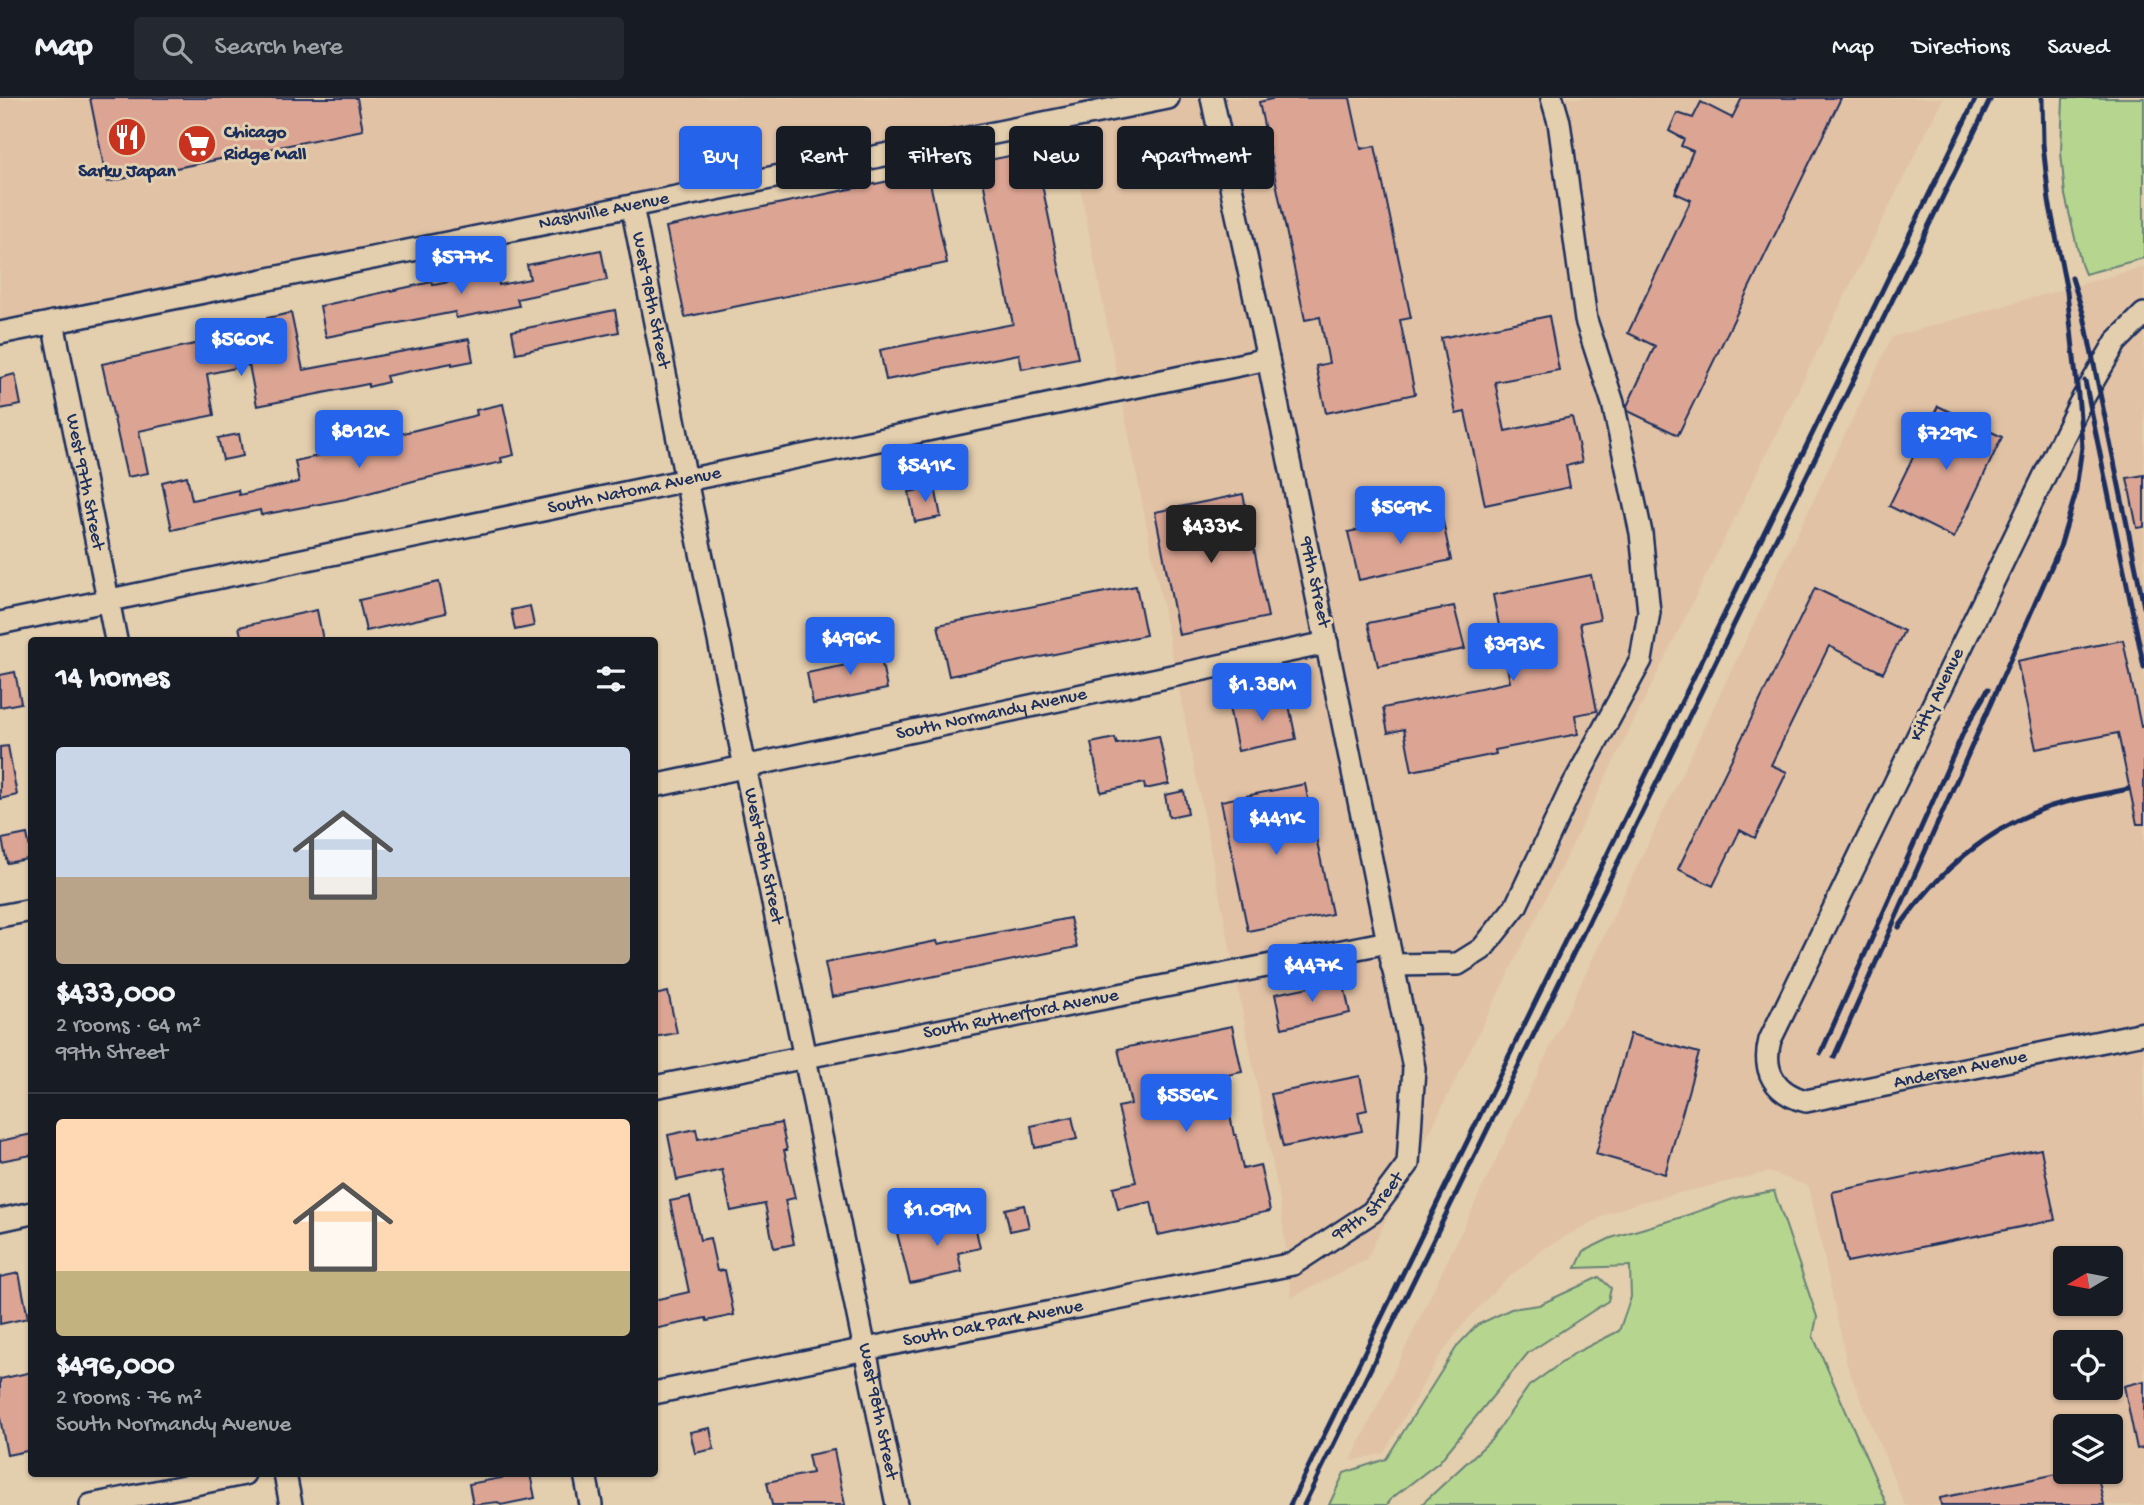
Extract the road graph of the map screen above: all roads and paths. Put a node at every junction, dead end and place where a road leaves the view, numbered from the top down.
1 (1168, 98) edge
2 (1212, 98) edge
3 (1552, 98) edge
4 (632, 206) junction
5 (2144, 314) edge
6 (53, 322) junction
7 (0, 333) edge
8 (1268, 359) junction
9 (686, 480) junction
10 (107, 600) junction
11 (0, 623) edge
12 (115, 637) edge
13 (1327, 643) junction
14 (746, 768) junction
15 (658, 785) edge
16 (28, 911) edge
17 (0, 916) edge
18 (1388, 942) junction
19 (1392, 965) junction
20 (2144, 1033) edge
21 (806, 1057) junction
22 (658, 1086) edge
23 (1780, 1088) joint
24 (28, 1214) edge
25 (0, 1220) edge
26 (1293, 1264) joint
27 (866, 1349) junction
28 (658, 1392) edge
29 (229, 1477) edge
30 (286, 1477) edge
31 (586, 1477) edge
32 (91, 1505) edge
33 (291, 1505) edge
34 (591, 1505) edge
35 (897, 1505) edge

1 - 4 street, Nashville Avenue
2 - 8 street, 99th Street
3 - 19 street
4 - 6 street, Nashville Avenue
4 - 9 street, West 98th Street
5 - 23 street, Kitty Avenue
6 - 7 street, Nashville Avenue
6 - 10 street, West 97th Street
8 - 9 street, South Natoma Avenue
8 - 13 street, 99th Street
9 - 10 street, South Natoma Avenue
9 - 14 street, West 98th Street
10 - 11 street, South Natoma Avenue
10 - 12 street, West 97th Street
13 - 14 street, South Normandy Avenue
13 - 18 street, 99th Street
14 - 15 street, South Normandy Avenue
14 - 21 street, West 98th Street
16 - 17 street
18 - 19 street, 99th Street
18 - 21 street, South Rutherford Avenue
19 - 26 street, 99th Street
20 - 23 street, Andersen Avenue
21 - 22 street, South Rutherford Avenue
21 - 27 street, West 98th Street
24 - 25 street
26 - 27 street, South Oak Park Avenue
27 - 28 street, South Oak Park Avenue
27 - 35 street, West 98th Street
29 - 32 street
30 - 33 street
31 - 34 street

